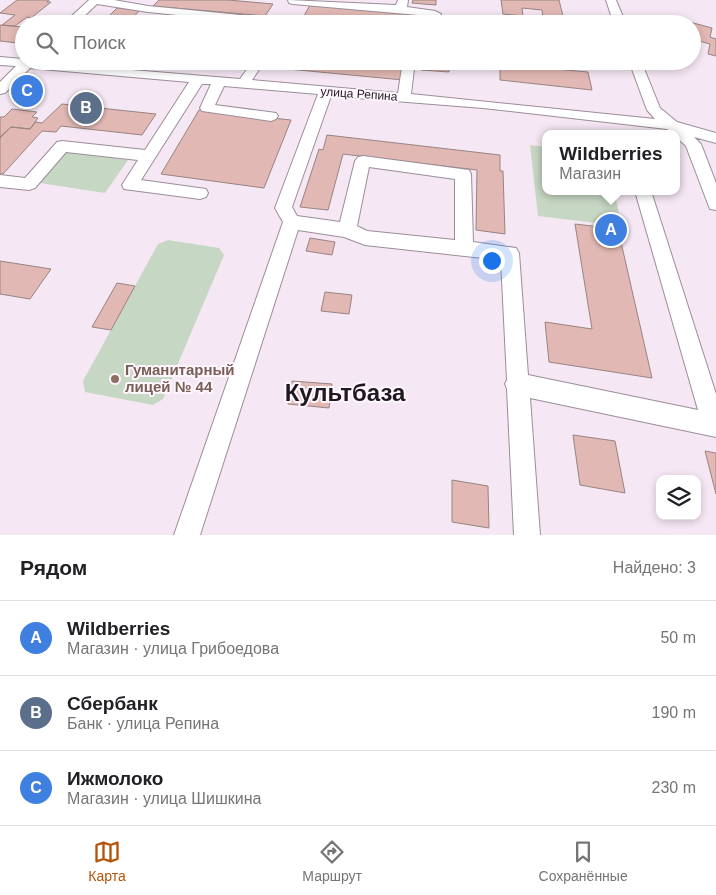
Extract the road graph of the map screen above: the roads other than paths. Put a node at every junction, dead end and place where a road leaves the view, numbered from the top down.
1 (95, 0) edge
2 (294, 0) edge
3 (611, 0) edge
4 (402, 4) edge
5 (79, 15) edge
6 (173, 15) edge
7 (284, 15) edge
8 (435, 15) edge
9 (617, 15) edge
10 (0, 60) edge
11 (15, 61) edge
12 (21, 70) edge
13 (136, 70) edge
14 (253, 70) edge
15 (407, 70) edge
16 (638, 70) edge
17 (198, 79) junction
18 (219, 81) junction
19 (244, 84) junction
20 (0, 90) edge
21 (326, 91) junction
22 (404, 97) junction
23 (271, 116) dead end
24 (670, 125) junction
25 (624, 127) edge
26 (676, 130) edge
27 (680, 133) edge
28 (716, 138) edge
29 (149, 156) junction
30 (0, 181) edge
31 (200, 193) dead end
32 (643, 195) edge
33 (716, 204) edge
34 (292, 222) junction
35 (347, 230) junction
36 (464, 248) junction
37 (516, 384) junction
38 (715, 424) edge
39 (187, 535) edge
40 (527, 535) edge

1 - 5 street
1 - 6 street
2 - 4 street
2 - 7 street
3 - 9 street
4 - 8 street
10 - 11 street, улица Репина
12 - 20 street
13 - 17 street, улица Репина
14 - 19 street
15 - 22 street
16 - 24 street
17 - 18 street, улица Репина
17 - 29 street
18 - 19 street, улица Репина
18 - 23 street
19 - 21 street, улица Репина
21 - 22 street, улица Репина
21 - 34 street
22 - 25 street, улица Репина
24 - 25 street, улица Репина
24 - 26 street
24 - 28 street, улица Репина
27 - 33 street
29 - 30 street
29 - 31 street
32 - 38 street
34 - 35 street
34 - 39 street
35 - 36 street
35 - 36 street
36 - 37 street
37 - 38 street
37 - 40 street

